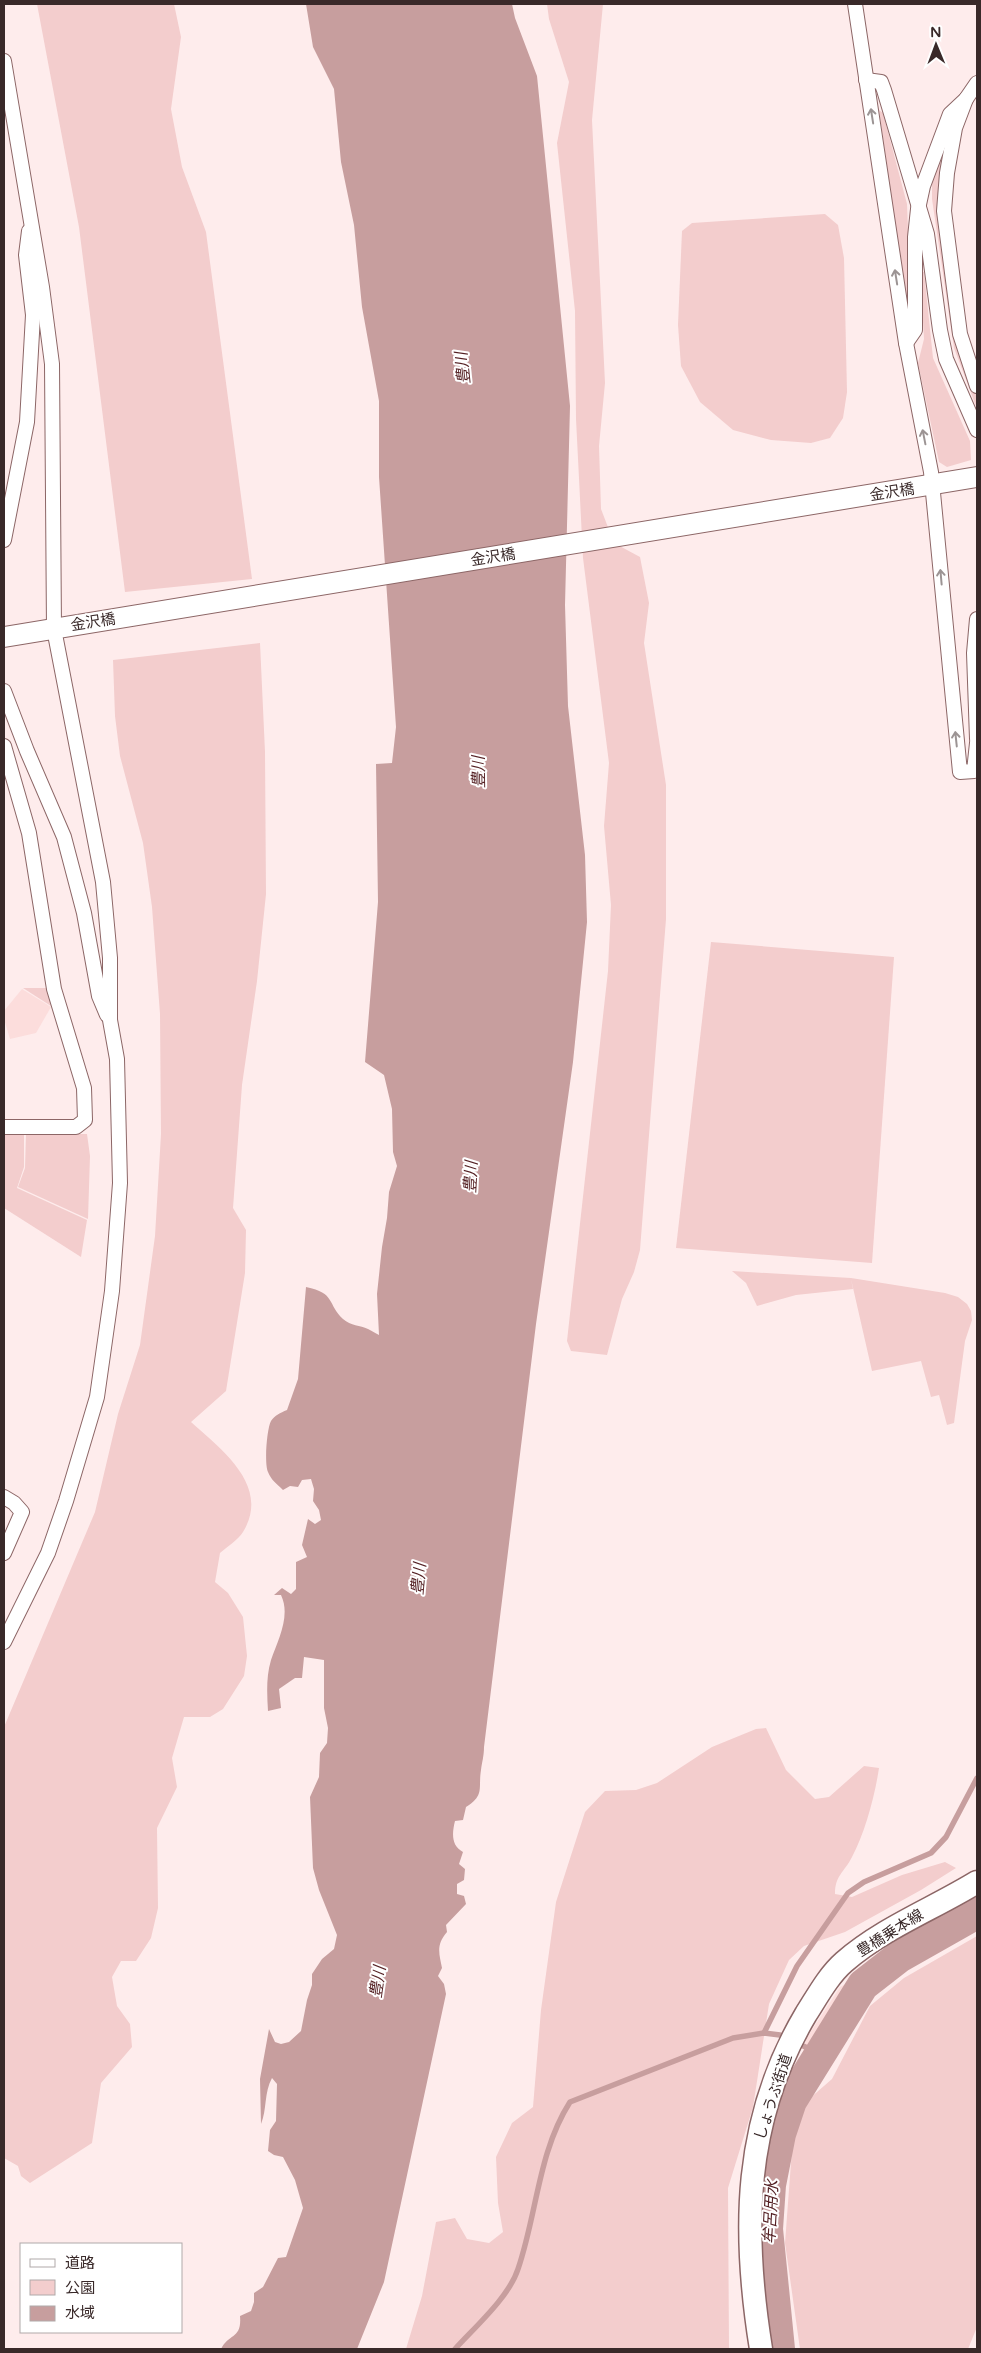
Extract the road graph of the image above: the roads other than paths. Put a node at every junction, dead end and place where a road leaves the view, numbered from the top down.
1 (855, 4) edge
2 (4, 62) edge
3 (866, 80) junction
4 (977, 83) edge
5 (966, 99) junction
6 (918, 209) junction
7 (31, 216) junction
8 (906, 344) junction
9 (977, 386) edge
10 (977, 430) edge
11 (977, 477) edge
12 (932, 485) junction
13 (4, 540) edge
14 (977, 619) edge
15 (54, 628) junction
16 (4, 637) edge
17 (4, 691) edge
18 (977, 739) edge
19 (977, 744) edge
20 (4, 746) edge
21 (110, 1020) junction
22 (4, 1127) edge
23 (4, 1497) edge
24 (4, 1553) edge
25 (4, 1642) edge
26 (977, 1882) edge
27 (800, 2025) joint
28 (761, 2349) edge

1 - 3 street
2 - 7 street
3 - 6 street
8 -> 3 street
4 - 5 street
5 - 6 street
5 - 9 street
6 - 8 street
6 - 10 street
7 - 13 street
7 - 15 street
12 -> 8 street
11 - 12 main road, 金沢橋
12 - 15 main road, 金沢橋
19 -> 12 street
14 - 18 street
15 - 16 main road, 金沢橋
15 - 21 street
17 - 21 street
20 - 22 street
21 - 25 street
23 - 24 street
26 - 27 main road, 豊橋乗本線
27 - 28 main road, しょうぶ街道

